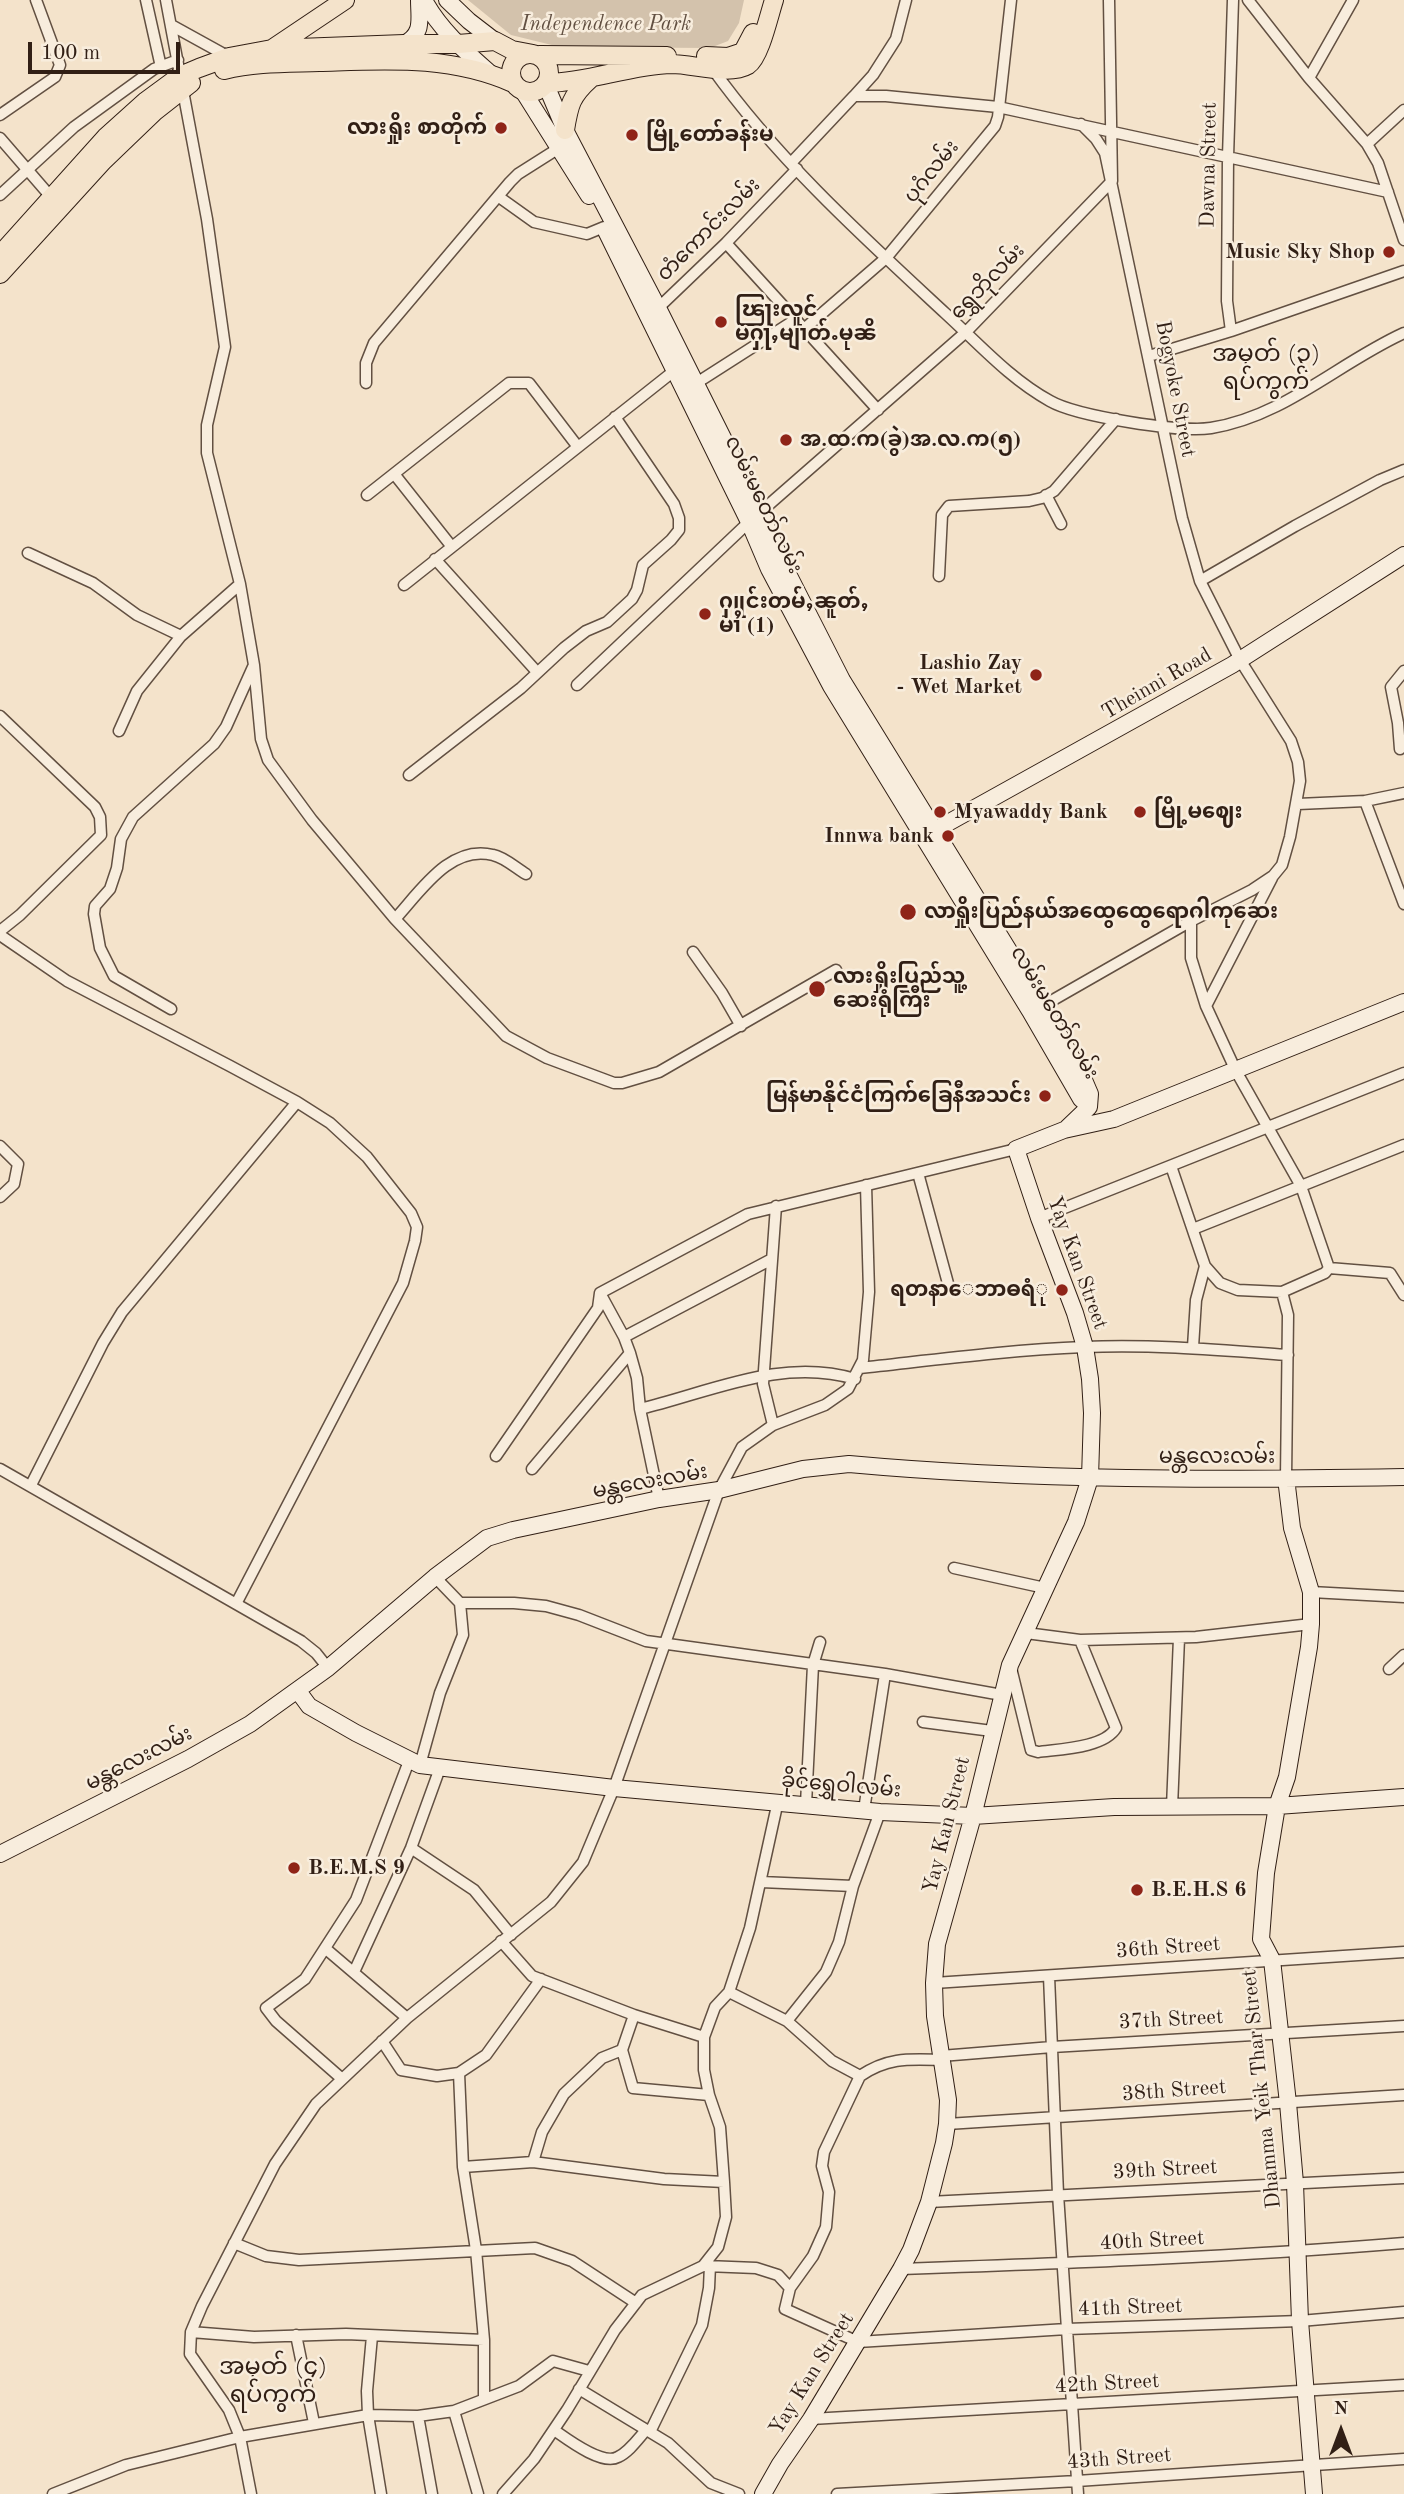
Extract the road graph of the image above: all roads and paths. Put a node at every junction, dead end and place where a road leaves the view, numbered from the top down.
1 (36, 0) edge
2 (146, 0) edge
3 (166, 0) edge
4 (345, 0) edge
5 (419, 0) edge
6 (424, 0) edge
7 (447, 0) edge
8 (764, 0) edge
9 (774, 0) edge
10 (906, 0) edge
11 (1011, 0) edge
12 (1109, 0) edge
13 (1233, 0) edge
14 (1248, 0) edge
15 (1353, 0) edge
16 (171, 25) junction
17 (495, 41) junction
18 (404, 44) junction
19 (458, 44) junction
20 (272, 49) junction
21 (536, 55) junction
22 (229, 57) junction
23 (710, 62) junction
24 (161, 67) junction
25 (491, 74) junction
26 (180, 75) junction
27 (873, 75) junction
28 (592, 78) junction
29 (1309, 78) junction
30 (547, 84) junction
31 (518, 87) junction
32 (854, 96) junction
33 (886, 96) junction
34 (999, 107) junction
35 (1404, 110) edge
36 (0, 115) edge
37 (1081, 124) junction
38 (565, 130) junction
39 (1112, 133) junction
40 (0, 138) edge
41 (1367, 144) junction
42 (559, 148) junction
43 (1228, 157) junction
44 (794, 166) junction
45 (27, 170) junction
46 (1112, 181) junction
47 (1388, 192) junction
48 (0, 195) edge
49 (51, 197) junction
50 (499, 197) junction
51 (604, 227) junction
52 (1404, 240) edge
53 (726, 243) junction
54 (0, 254) edge
55 (886, 258) junction
56 (1404, 271) edge
57 (0, 274) edge
58 (653, 312) junction
59 (795, 320) junction
60 (804, 328) junction
61 (1231, 331) junction
62 (966, 332) junction
63 (1404, 333) edge
64 (1149, 356) junction
65 (679, 367) junction
66 (366, 383) dead end
67 (695, 384) junction
68 (878, 410) junction
69 (615, 417) junction
70 (1116, 419) junction
71 (1163, 427) junction
72 (578, 447) junction
73 (1404, 470) edge
74 (395, 475) junction
75 (367, 495) dead end
76 (1046, 495) junction
77 (755, 517) junction
78 (1061, 523) dead end
79 (453, 547) junction
80 (28, 553) dead end
81 (1404, 555) edge
82 (435, 559) junction
83 (939, 576) dead end
84 (1200, 582) junction
85 (240, 584) junction
86 (404, 585) dead end
87 (181, 636) junction
88 (1240, 660) junction
89 (254, 665) junction
90 (1404, 671) edge
91 (537, 672) junction
92 (577, 685) dead end
93 (0, 716) edge
94 (119, 731) dead end
95 (1400, 749) dead end
96 (409, 775) dead end
97 (1404, 793) edge
98 (1365, 801) junction
99 (1298, 804) junction
100 (929, 834) junction
101 (527, 874) dead end
102 (1273, 876) junction
103 (1404, 904) edge
104 (395, 919) junction
105 (1191, 921) junction
106 (0, 933) edge
107 (694, 953) dead end
108 (836, 970) dead end
109 (1404, 1002) edge
110 (1206, 1006) junction
111 (171, 1009) dead end
112 (1037, 1009) junction
113 (741, 1026) junction
114 (1237, 1071) junction
115 (1404, 1073) edge
116 (297, 1102) junction
117 (1089, 1107) junction
118 (1114, 1119) junction
119 (1268, 1127) junction
120 (1064, 1130) junction
121 (1404, 1145) edge
122 (0, 1146) edge
123 (1016, 1149) junction
124 (1171, 1166) junction
125 (918, 1173) junction
126 (866, 1185) junction
127 (1301, 1186) junction
128 (0, 1197) edge
129 (776, 1206) junction
130 (1039, 1218) junction
131 (1193, 1229) junction
132 (771, 1260) junction
133 (1205, 1266) junction
134 (1329, 1268) junction
135 (949, 1287) dead end
136 (1282, 1292) junction
137 (600, 1293) junction
138 (1404, 1295) edge
139 (624, 1337) junction
140 (1085, 1347) junction
141 (1193, 1347) junction
142 (630, 1353) junction
143 (1288, 1355) junction
144 (860, 1368) junction
145 (764, 1376) junction
146 (855, 1379) junction
147 (640, 1409) junction
148 (773, 1424) junction
149 (496, 1456) dead end
150 (0, 1469) edge
151 (532, 1469) dead end
152 (1404, 1477) edge
153 (1090, 1478) junction
154 (1286, 1478) junction
155 (31, 1485) junction
156 (719, 1490) junction
157 (659, 1499) junction
158 (954, 1568) dead end
159 (435, 1577) junction
160 (1045, 1588) junction
161 (1311, 1592) junction
162 (1404, 1597) edge
163 (237, 1602) junction
164 (460, 1603) junction
165 (1311, 1624) junction
166 (1026, 1633) junction
167 (1179, 1638) junction
168 (1080, 1640) junction
169 (820, 1642) dead end
170 (665, 1644) junction
171 (1404, 1655) edge
172 (813, 1665) junction
173 (1010, 1665) junction
174 (328, 1668) junction
175 (1389, 1668) dead end
176 (885, 1674) junction
177 (298, 1692) junction
178 (1002, 1695) junction
179 (923, 1722) dead end
180 (992, 1731) junction
181 (414, 1763) junction
182 (440, 1768) junction
183 (614, 1788) junction
184 (1404, 1797) edge
185 (778, 1801) junction
186 (806, 1804) junction
187 (1277, 1806) junction
188 (1172, 1807) junction
189 (872, 1811) junction
190 (973, 1815) junction
191 (411, 1848) junction
192 (0, 1854) edge
193 (761, 1882) junction
194 (853, 1886) junction
195 (506, 1938) junction
196 (326, 1949) junction
197 (1404, 1952) edge
198 (1272, 1961) junction
199 (354, 1972) junction
200 (1049, 1976) junction
201 (541, 1979) junction
202 (934, 1983) junction
203 (729, 1992) junction
204 (634, 2015) junction
205 (407, 2018) junction
206 (787, 2021) junction
207 (1404, 2026) edge
208 (1282, 2033) junction
209 (704, 2037) junction
210 (382, 2041) junction
211 (1052, 2047) junction
212 (622, 2050) junction
213 (941, 2058) junction
214 (459, 2073) junction
215 (860, 2076) junction
216 (341, 2078) junction
217 (709, 2095) junction
218 (1404, 2095) edge
219 (1288, 2103) junction
220 (1054, 2118) junction
221 (947, 2123) junction
222 (533, 2162) junction
223 (463, 2167) junction
224 (1404, 2178) edge
225 (724, 2182) junction
226 (1295, 2183) junction
227 (1058, 2194) junction
228 (929, 2202) junction
229 (234, 2243) junction
230 (1404, 2244) edge
231 (476, 2250) junction
232 (1298, 2252) junction
233 (1064, 2265) junction
234 (707, 2266) junction
235 (901, 2269) junction
236 (790, 2288) junction
237 (636, 2303) junction
238 (1404, 2312) edge
239 (1300, 2321) junction
240 (1067, 2329) junction
241 (191, 2332) junction
242 (296, 2335) junction
243 (372, 2336) junction
244 (484, 2340) junction
245 (858, 2342) junction
246 (589, 2371) junction
247 (1404, 2385) edge
248 (579, 2389) junction
249 (1307, 2391) junction
250 (484, 2398) junction
251 (1072, 2405) junction
252 (454, 2411) junction
253 (368, 2416) junction
254 (418, 2416) junction
255 (811, 2418) junction
256 (314, 2423) junction
257 (554, 2430) junction
258 (648, 2431) junction
259 (240, 2437) junction
260 (1404, 2459) edge
261 (1312, 2465) junction
262 (1077, 2481) junction
263 (76, 2490) edge
264 (877, 2493) edge
265 (53, 2494) edge
266 (251, 2494) edge
267 (381, 2494) edge
268 (432, 2494) edge
269 (478, 2494) edge
270 (503, 2494) edge
271 (739, 2494) edge
272 (763, 2494) edge
273 (837, 2494) edge
274 (1078, 2494) edge
275 (1314, 2494) edge

1 - 36 street
2 - 24 street
3 - 16 street
4 - 20 main road
5 - 18 main road
6 - 19 main road
7 - 17 main road
8 - 23 main road
9 - 23 main road
10 - 27 street, တံကောင်းလမ်း
11 - 34 street, ပုဂံလမ်း
12 - 39 street
13 - 43 street, Dawna Street
14 - 29 street
15 - 29 street
16 - 22 street
16 - 26 street
17 - 19 main road
17 - 21 main road
18 - 19 main road
18 - 20 main road
19 - 25 main road
20 - 22 main road
21 - 23 main road
21 - 30 main road
21 - 31 main road
22 - 26 main road
23 - 28 main road
23 - 44 street
24 - 26 street
24 - 45 street
25 - 26 main road
25 - 31 main road
26 - 49 main road
26 - 57 main road
26 - 85 street
27 - 32 street, တံကောင်းလမ်း
27 - 33 street
28 - 30 main road
28 - 38 main road
29 - 41 street
30 - 31 main road
30 - 38 main road, လမ်းမတော်လမ်း
31 - 42 main road, လမ်းမတော်လမ်း
32 - 33 street
32 - 44 street, တံကောင်းလမ်း
33 - 34 street
34 - 37 street
34 - 55 street, ပုဂံလမ်း
35 - 41 street
37 - 39 street
37 - 46 street, Bogyoke Street
38 - 58 main road, လမ်းမတော်လမ်း
39 - 43 street
39 - 46 street
40 - 45 street
41 - 47 street
42 - 50 street
42 - 51 main road, လမ်းမတော်လမ်း
43 - 47 street
43 - 61 street, Dawna Street
44 - 53 street, တံကောင်းလမ်း
44 - 55 street
45 - 48 street
45 - 49 street
46 - 62 street, ရွှေဘိုလမ်း
46 - 64 street, Bogyoke Street
47 - 52 street
49 - 54 main road
50 - 51 street
50 - 66 street
51 - 58 main road, လမ်းမတော်လမ်း
53 - 58 street, တံကောင်းလမ်း
53 - 59 street
55 - 60 street, ပုဂံလမ်း
55 - 62 street
56 - 61 street
58 - 65 main road, လမ်းမတော်လမ်း
59 - 60 street
59 - 67 street
60 - 68 street
61 - 64 street
62 - 68 street, ရွှေဘိုလမ်း
62 - 70 street
63 - 71 street
64 - 71 street, Bogyoke Street
65 - 67 main road, လမ်းမတော်လမ်း
65 - 69 street
65 - 77 main road, လမ်းမတော်လမ်း
67 - 77 main road, လမ်းမတော်လမ်း
68 - 77 street, ရွှေဘိုလမ်း
69 - 72 street
69 - 91 street
70 - 71 street
70 - 76 street
71 - 84 street, Bogyoke Street
72 - 74 street
72 - 79 street
73 - 84 street
74 - 75 street
74 - 79 street
76 - 78 street
76 - 83 street
77 - 92 street, ရွှေဘိုလမ်း
77 - 100 main road, လမ်းမတော်လမ်း
79 - 82 street
80 - 87 street
81 - 88 main road, Theinni Road
82 - 86 street
82 - 91 street
84 - 88 street, Bogyoke Street
85 - 87 street
85 - 89 street
87 - 94 street
88 - 99 street, Bogyoke Street
88 - 100 main road, Theinni Road
89 - 104 street
89 - 111 street
90 - 95 street
91 - 96 street
93 - 106 street
97 - 98 street
98 - 99 street
98 - 103 street
99 - 102 street, Bogyoke Street
100 - 112 main road, လမ်းမတော်လမ်း
101 - 104 street
102 - 105 street
102 - 110 street, Bogyoke Street
104 - 113 street
105 - 110 street
105 - 112 street
106 - 116 street
107 - 113 street
108 - 113 street
109 - 114 main road
110 - 114 street
112 - 117 main road, လမ်းမတော်လမ်း
114 - 118 main road
114 - 119 street
115 - 119 street
116 - 155 street
116 - 163 street
117 - 118 main road
117 - 120 main road, လမ်းမတော်လမ်း
118 - 120 main road
119 - 124 street
119 - 127 street
120 - 123 main road
121 - 127 street
122 - 128 street
123 - 125 street
123 - 130 main road, Yay Kan Street
124 - 130 street
124 - 131 street
125 - 126 street
125 - 135 street
126 - 129 street
126 - 144 street
127 - 131 street
127 - 134 street
129 - 132 street
129 - 137 street
130 - 140 main road, Yay Kan Street
131 - 133 street
132 - 139 street
132 - 145 street
133 - 136 street
133 - 141 street
134 - 136 street
134 - 138 street
136 - 143 street
137 - 139 street
137 - 149 street
139 - 142 street
140 - 141 street
140 - 144 street
140 - 153 main road, Yay Kan Street
141 - 143 street
142 - 147 street
142 - 151 street
143 - 154 street
144 - 146 street
145 - 146 street
145 - 147 street
145 - 148 street
146 - 148 street
147 - 157 street
148 - 156 street
150 - 155 street
152 - 154 main road, မန္တလေးလမ်း
153 - 154 main road, မန္တလေးလမ်း
153 - 156 main road, မန္တလေးလမ်း
153 - 160 main road, Yay Kan Street
154 - 161 main road, Dhamma Yeik Thar Street
155 - 163 street
156 - 157 main road, မန္တလေးလမ်း
156 - 170 street
157 - 159 main road, မန္တလေးလမ်း
158 - 160 street
159 - 164 street
159 - 174 main road, မန္တလေးလမ်း
160 - 166 main road, Yay Kan Street
161 - 162 street
161 - 165 main road, Dhamma Yeik Thar Street
163 - 174 street
164 - 170 street
164 - 181 street
165 - 167 street
165 - 187 main road, Dhamma Yeik Thar Street
166 - 168 street
166 - 173 main road, Yay Kan Street
167 - 168 street
167 - 188 street
168 - 173 street
169 - 172 street
170 - 172 street
170 - 183 street
171 - 175 street
172 - 176 street
172 - 186 street
173 - 178 main road, Yay Kan Street
174 - 177 main road, မန္တလေးလမ်း
176 - 178 street
176 - 189 street
177 - 181 main road, ခိုင်ရွှေဝါလမ်း
177 - 192 main road, မန္တလေးလမ်း
178 - 180 main road, Yay Kan Street
179 - 180 street
180 - 190 main road, Yay Kan Street
181 - 182 main road, ခိုင်ရွှေဝါလမ်း
181 - 196 street
182 - 183 main road, ခိုင်ရွှေဝါလမ်း
182 - 191 street
183 - 185 main road, ခိုင်ရွှေဝါလမ်း
183 - 195 street
184 - 187 main road, ခိုင်ရွှေဝါလမ်း
185 - 186 main road, ခိုင်ရွှေဝါလမ်း
185 - 193 street
186 - 189 main road, ခိုင်ရွှေဝါလမ်း
187 - 188 main road, ခိုင်ရွှေဝါလမ်း
187 - 198 main road, Dhamma Yeik Thar Street
188 - 190 main road, ခိုင်ရွှေဝါလမ်း
189 - 190 main road, ခိုင်ရွှေဝါလမ်း
189 - 194 street
190 - 202 main road, Yay Kan Street
191 - 195 street
191 - 199 street
193 - 194 street
193 - 203 street
194 - 206 street
195 - 201 street
195 - 205 street
196 - 199 street
196 - 216 street
197 - 198 street, 36th Street
198 - 200 street, 36th Street
198 - 208 main road, Dhamma Yeik Thar Street
199 - 205 street
200 - 202 street, 36th Street
200 - 211 street
201 - 204 street
201 - 214 street
202 - 213 main road, Yay Kan Street
203 - 206 street
203 - 209 street
204 - 209 street
204 - 212 street
205 - 210 street
206 - 215 street
207 - 208 street, 37th Street
208 - 211 street, 37th Street
208 - 219 main road, Dhamma Yeik Thar Street
209 - 217 street
210 - 214 street
210 - 216 street
211 - 213 street, 37th Street
211 - 220 street
212 - 217 street
212 - 222 street
213 - 215 street, 37th Street
213 - 221 main road, Yay Kan Street
214 - 223 street
215 - 236 street
216 - 229 street
217 - 225 street
218 - 219 street, 38th Street
219 - 220 street, 38th Street
219 - 226 main road, Dhamma Yeik Thar Street
220 - 221 street, 38th Street
220 - 227 street
221 - 228 main road, Yay Kan Street
222 - 223 street
222 - 225 street
223 - 231 street
224 - 226 street, 39th Street
225 - 234 street
226 - 227 street, 39th Street
226 - 232 main road, Dhamma Yeik Thar Street
227 - 228 street, 39th Street
227 - 233 street
228 - 235 main road, Yay Kan Street
229 - 231 street
229 - 241 street
230 - 232 street, 40th Street
231 - 237 street
231 - 244 street
232 - 233 street, 40th Street
232 - 239 main road, Dhamma Yeik Thar Street
233 - 235 street, 40th Street
233 - 240 street
234 - 236 street
234 - 237 street
234 - 258 street
235 - 245 main road, Yay Kan Street
236 - 245 street
237 - 246 street
238 - 239 street, 41th Street
239 - 240 street, 41th Street
239 - 249 main road, Dhamma Yeik Thar Street
240 - 245 street, 41th Street
240 - 251 street
241 - 242 street
241 - 259 street
242 - 243 street
242 - 256 street
243 - 244 street
243 - 253 street
244 - 250 street
245 - 255 main road, Yay Kan Street
246 - 248 street
246 - 250 street
247 - 249 street, 42th Street
248 - 257 street
248 - 258 street
249 - 251 street, 42th Street
249 - 261 main road, Dhamma Yeik Thar Street
250 - 252 street
251 - 255 street, 42th Street
251 - 262 street
252 - 254 street
252 - 269 street
253 - 254 street
253 - 256 street
253 - 267 street
254 - 268 street
255 - 272 main road, Yay Kan Street
256 - 259 street
257 - 258 street
257 - 270 street
258 - 271 street
259 - 263 street
259 - 266 street
260 - 261 street, 43th Street
261 - 262 street, 43th Street
261 - 275 main road, Dhamma Yeik Thar Street
262 - 264 street, 43th Street
262 - 274 street
263 - 265 street
264 - 273 street, 43th Street

